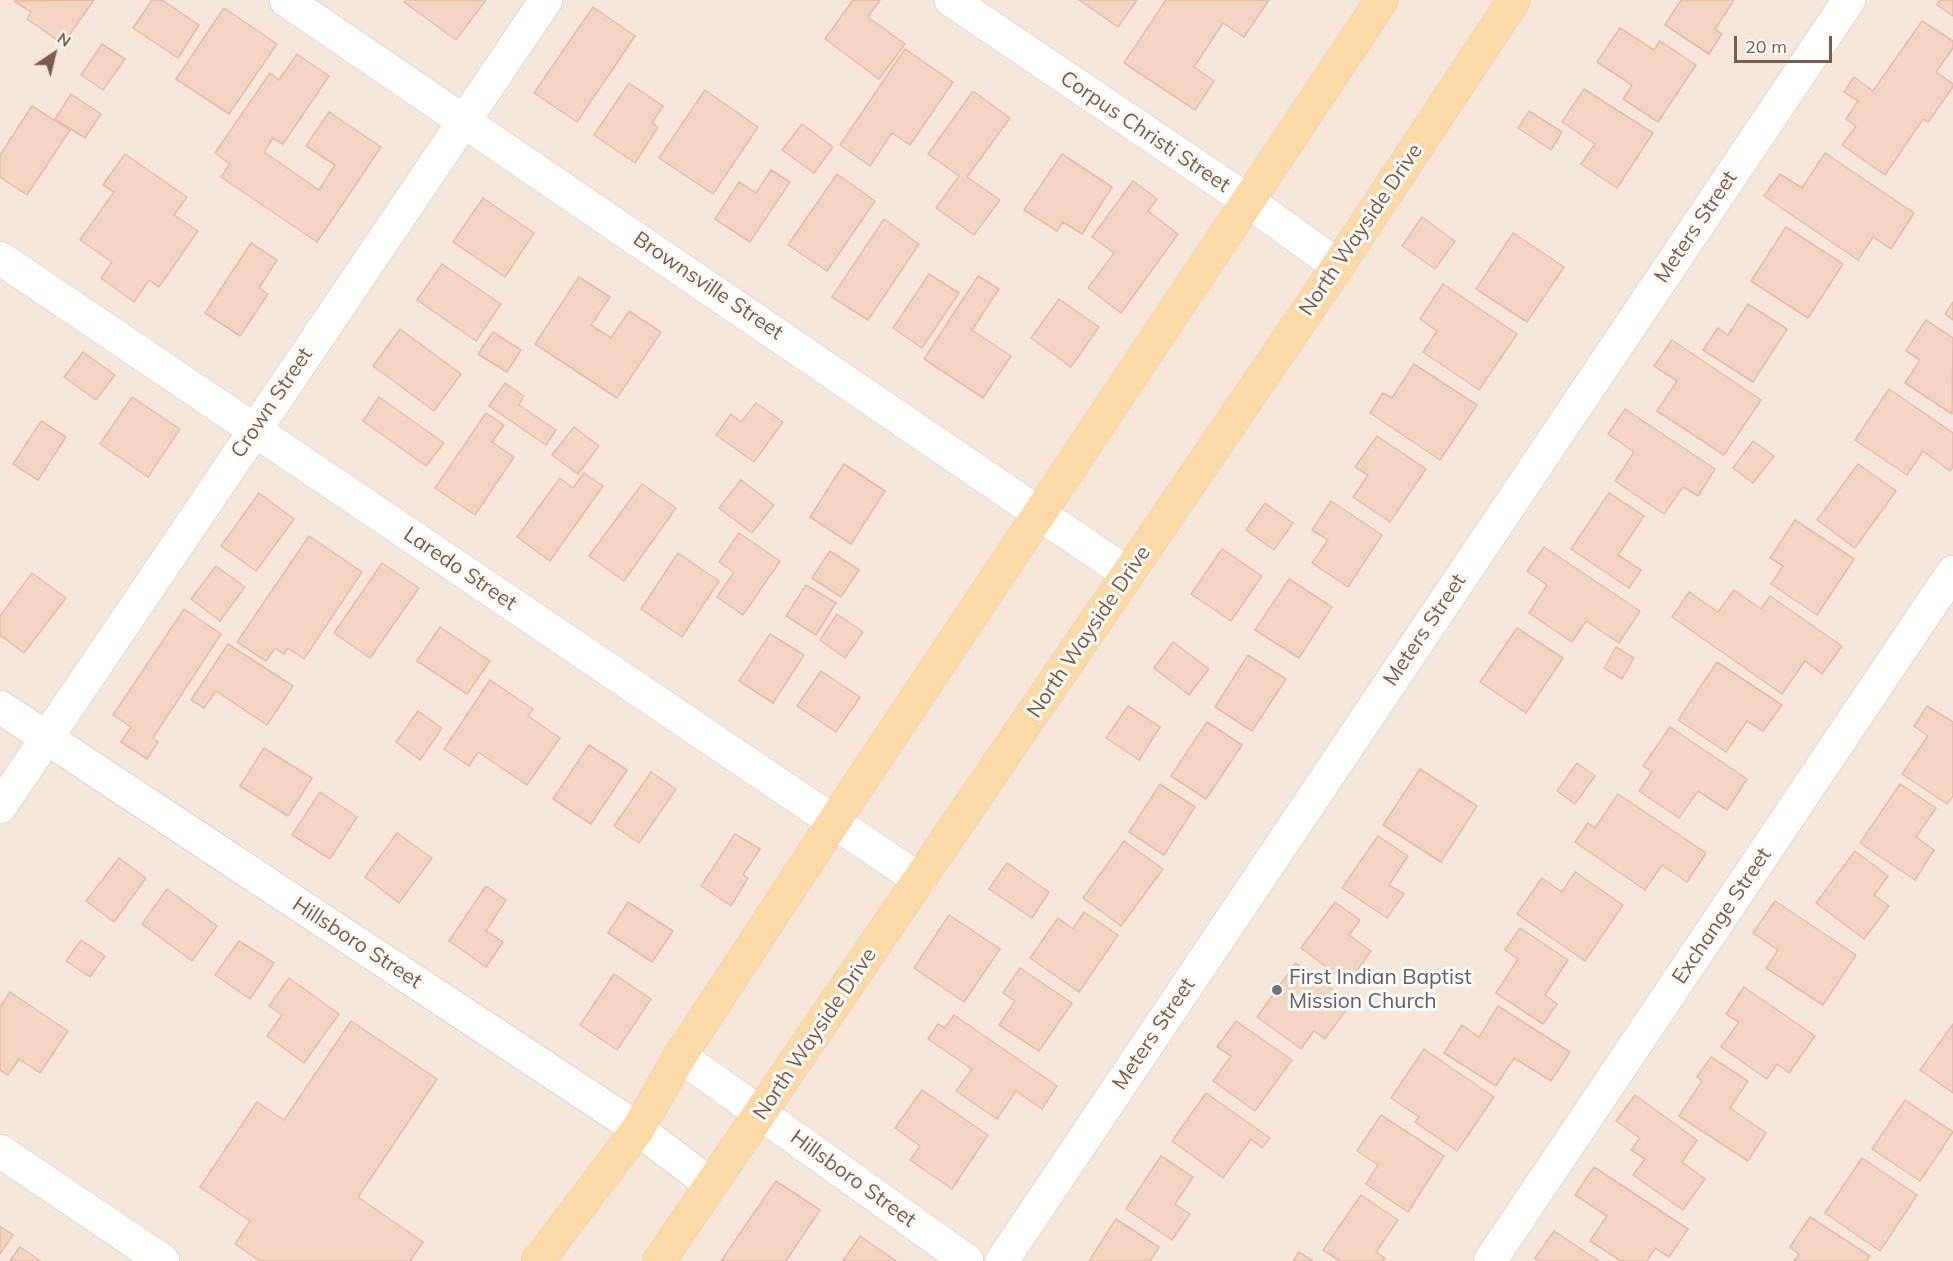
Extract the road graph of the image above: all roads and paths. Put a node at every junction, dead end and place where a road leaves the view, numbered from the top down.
1 (286, 0) edge
2 (546, 0) edge
3 (951, 0) edge
4 (1382, 0) edge
5 (1514, 0) edge
6 (1849, 0) edge
7 (466, 121) junction
8 (1248, 201) junction
9 (0, 258) edge
10 (1338, 266) junction
11 (254, 428) junction
12 (1039, 511) junction
13 (1953, 572) edge
14 (1128, 574) junction
15 (0, 707) edge
16 (46, 738) junction
17 (0, 807) edge
18 (833, 823) junction
19 (920, 880) junction
20 (680, 1056) junction
21 (761, 1113) junction
22 (638, 1129) junction
23 (0, 1151) edge
24 (710, 1184) junction
25 (163, 1261) edge
26 (538, 1261) edge
27 (660, 1261) edge
28 (967, 1261) edge
29 (1002, 1261) edge
30 (1490, 1261) edge

1 - 7 street, Brownsville Street
2 - 7 street, Crown Street
3 - 8 street, Corpus Christi Street
4 - 8 main road
5 - 10 main road, North Wayside Drive
6 - 29 street, Meters Street
7 - 11 street, Crown Street
7 - 12 street, Brownsville Street
8 - 10 street, Corpus Christi Street
8 - 12 main road
9 - 11 street, Laredo Street
10 - 14 main road, North Wayside Drive
11 - 16 street, Crown Street
11 - 18 street, Laredo Street
12 - 14 street, Brownsville Street
12 - 18 main road
13 - 30 street, Exchange Street
14 - 19 main road, North Wayside Drive
15 - 16 street, Hillsboro Street
16 - 17 street, Crown Street
16 - 22 street, Hillsboro Street
18 - 19 street, Laredo Street
18 - 20 main road
19 - 21 main road, North Wayside Drive
20 - 21 street, Hillsboro Street
20 - 22 main road
21 - 24 main road, North Wayside Drive
21 - 28 street, Hillsboro Street
22 - 24 street, Hillsboro Street
22 - 26 main road
23 - 25 street
24 - 27 main road, North Wayside Drive

